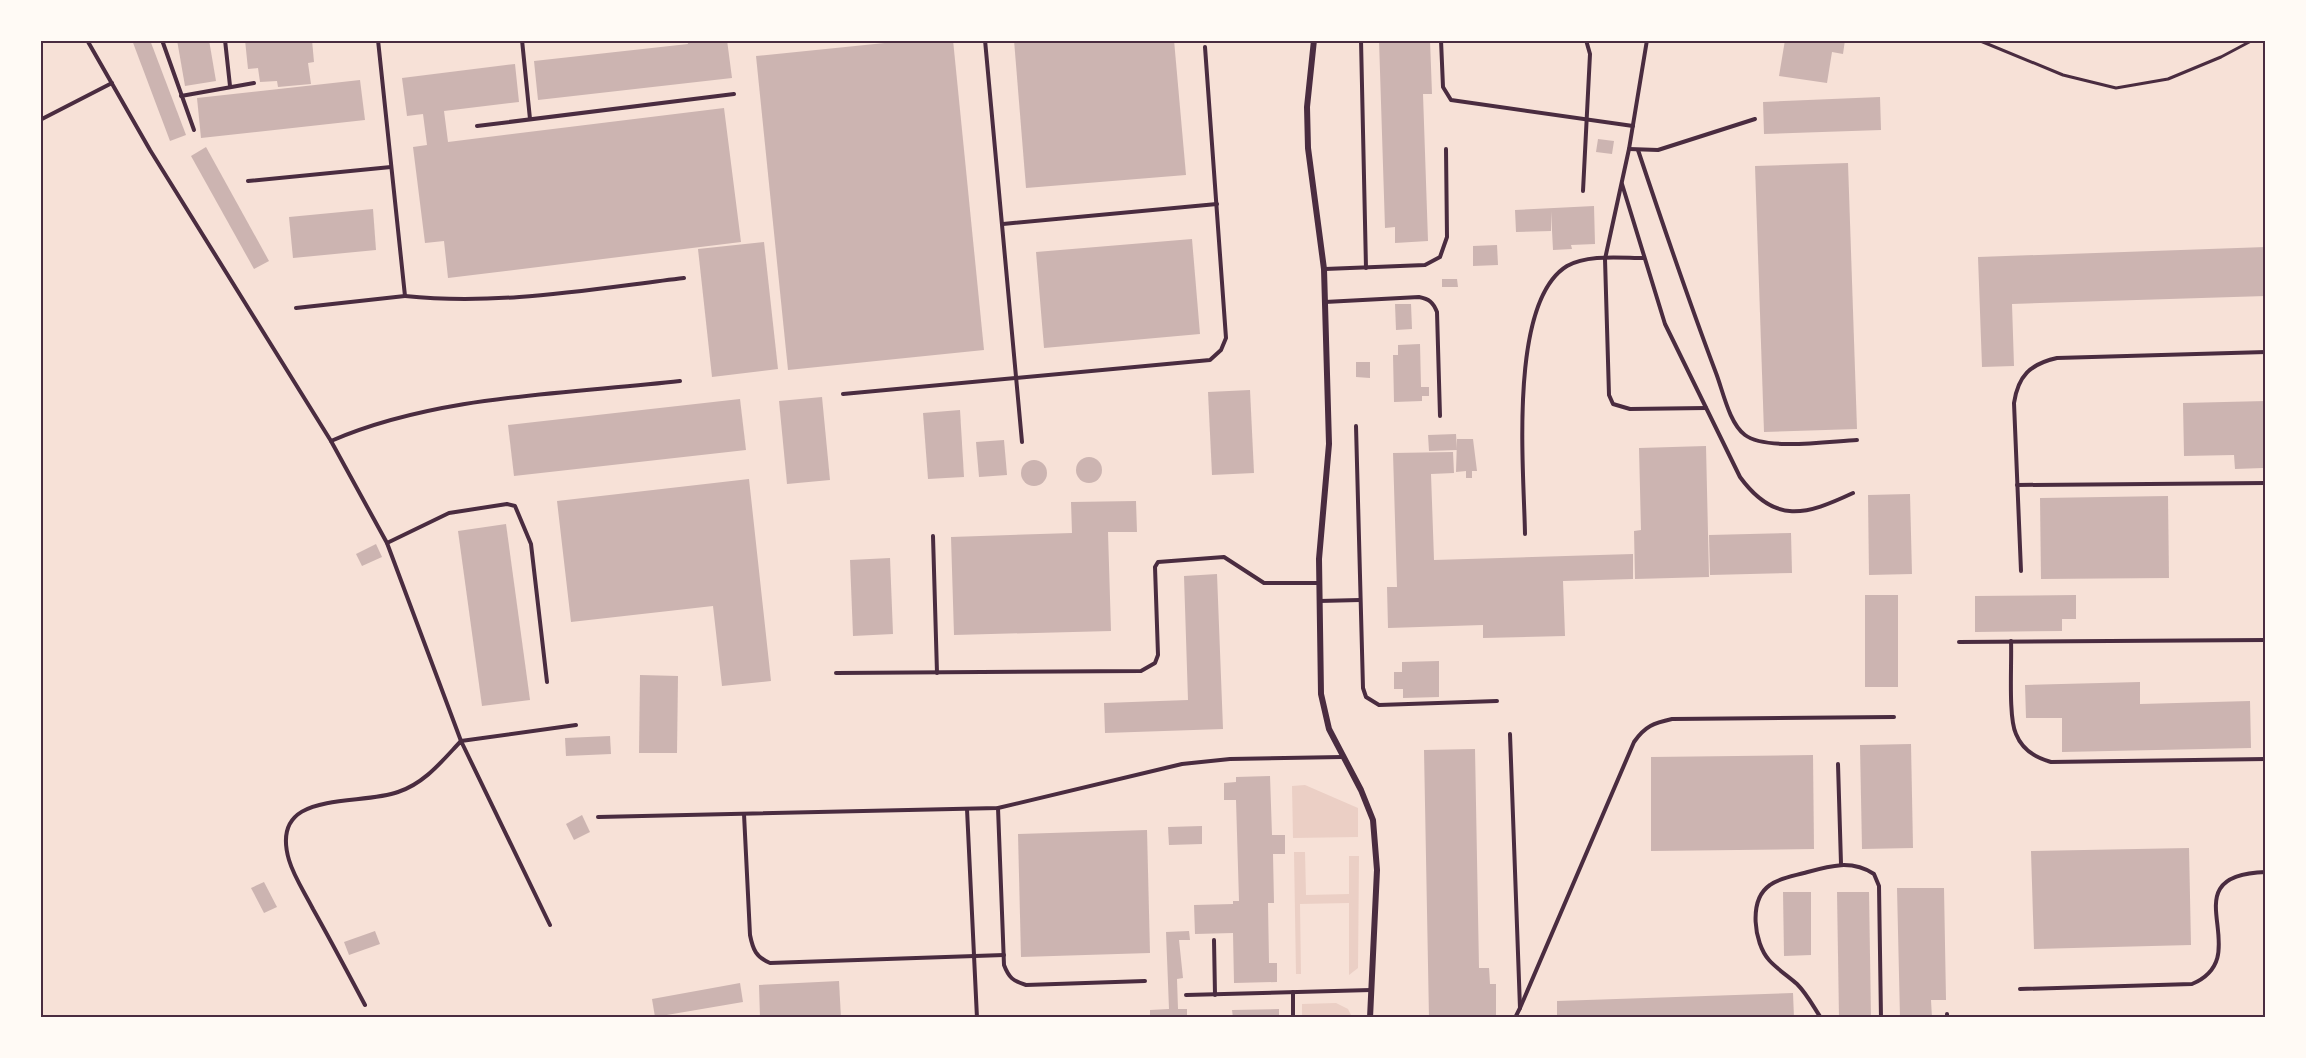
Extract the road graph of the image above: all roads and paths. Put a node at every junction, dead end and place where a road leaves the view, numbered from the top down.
1 (87, 40) edge
2 (162, 40) edge
3 (225, 40) edge
4 (378, 40) edge
5 (522, 40) edge
6 (985, 40) edge
7 (1314, 40) edge
8 (1361, 40) edge
9 (1441, 40) edge
10 (1586, 40) edge
11 (1647, 40) edge
12 (1978, 40) edge
13 (2253, 40) edge
14 (1205, 47) dead end
15 (112, 83) junction
16 (254, 83) dead end
17 (230, 86) junction
18 (734, 94) dead end
19 (181, 96) junction
20 (530, 119) junction
21 (1587, 119) junction
22 (1755, 119) dead end
23 (40, 120) edge
24 (477, 126) dead end
25 (1633, 126) junction
26 (194, 130) dead end
27 (1629, 148) junction
28 (1446, 149) dead end
29 (1638, 150) junction
30 (392, 167) junction
31 (248, 181) dead end
32 (1622, 183) junction
33 (1582, 191) dead end
34 (1216, 204) junction
35 (1003, 224) junction
36 (1644, 258) junction
37 (1605, 259) junction
38 (1366, 268) junction
39 (1324, 269) junction
40 (684, 278) dead end
41 (405, 296) junction
42 (1325, 302) junction
43 (296, 308) dead end
44 (2265, 352) edge
45 (1017, 378) junction
46 (680, 381) dead end
47 (843, 394) dead end
48 (1706, 408) junction
49 (1440, 416) dead end
50 (1356, 426) dead end
51 (1857, 440) dead end
52 (331, 441) junction
53 (1022, 442) dead end
54 (2265, 483) edge
55 (2018, 485) junction
56 (1854, 493) dead end
57 (1525, 534) dead end
58 (933, 536) dead end
59 (387, 543) junction
60 (2020, 571) dead end
61 (1318, 583) junction
62 (1360, 600) junction
63 (1318, 601) junction
64 (2265, 640) edge
65 (2011, 641) junction
66 (1959, 642) dead end
67 (937, 673) junction
68 (836, 674) dead end
69 (547, 682) dead end
70 (1497, 701) dead end
71 (1894, 717) dead end
72 (576, 725) dead end
73 (1510, 734) dead end
74 (461, 741) junction
75 (1342, 757) junction
76 (2265, 759) edge
77 (1838, 764) dead end
78 (998, 808) junction
79 (967, 809) junction
80 (744, 814) junction
81 (598, 817) dead end
82 (1841, 864) junction
83 (2265, 872) edge
84 (550, 925) dead end
85 (1214, 940) dead end
86 (1004, 955) junction
87 (974, 956) junction
88 (1144, 981) dead end
89 (2020, 989) dead end
90 (1371, 990) junction
91 (1293, 992) junction
92 (1215, 994) junction
93 (1186, 995) dead end
94 (365, 1005) dead end
95 (1520, 1008) junction
96 (977, 1017) edge
97 (1293, 1017) edge
98 (1370, 1017) edge
99 (1515, 1017) edge
100 (1821, 1017) edge
101 (1881, 1017) edge

1 - 15 lane
2 - 19 lane
3 - 17 lane
4 - 30 lane
5 - 20 lane
6 - 35 lane
7 - 39 street
8 - 38 lane
9 - 21 lane
10 - 21 lane
11 - 25 lane
12 - 13 path
14 - 34 lane
15 - 23 lane
15 - 52 lane
16 - 17 lane
17 - 19 lane
18 - 20 lane
19 - 26 lane
20 - 24 lane
21 - 25 lane
21 - 33 lane
22 - 29 lane
25 - 27 lane
27 - 29 lane
27 - 32 lane
28 - 38 lane
29 - 51 lane
30 - 31 lane
30 - 41 lane
32 - 36 lane
32 - 37 lane
34 - 35 lane
34 - 45 lane
35 - 45 lane
36 - 37 lane
36 - 48 lane
37 - 48 lane
37 - 57 lane
38 - 39 lane
39 - 42 street
40 - 41 lane
41 - 43 lane
42 - 49 lane
42 - 61 street
44 - 55 lane
45 - 47 lane
45 - 53 lane
46 - 52 lane
48 - 56 lane
50 - 62 lane
52 - 59 lane
54 - 55 lane
55 - 60 lane
58 - 67 lane
59 - 69 lane
59 - 74 lane
61 - 63 street
61 - 67 lane
62 - 63 lane
62 - 70 lane
63 - 75 street
64 - 65 lane
65 - 66 lane
65 - 76 lane
67 - 68 lane
71 - 95 lane
72 - 74 lane
73 - 95 lane
74 - 84 lane
74 - 94 lane
75 - 78 lane
75 - 90 street
77 - 82 lane
78 - 79 lane
78 - 86 lane
79 - 80 lane
79 - 87 lane
80 - 81 lane
80 - 87 lane
82 - 100 lane
82 - 101 lane
83 - 89 lane
85 - 92 lane
86 - 87 lane
86 - 88 lane
87 - 96 lane
90 - 91 lane
90 - 98 street
91 - 92 lane
91 - 97 lane
92 - 93 lane
95 - 99 lane

